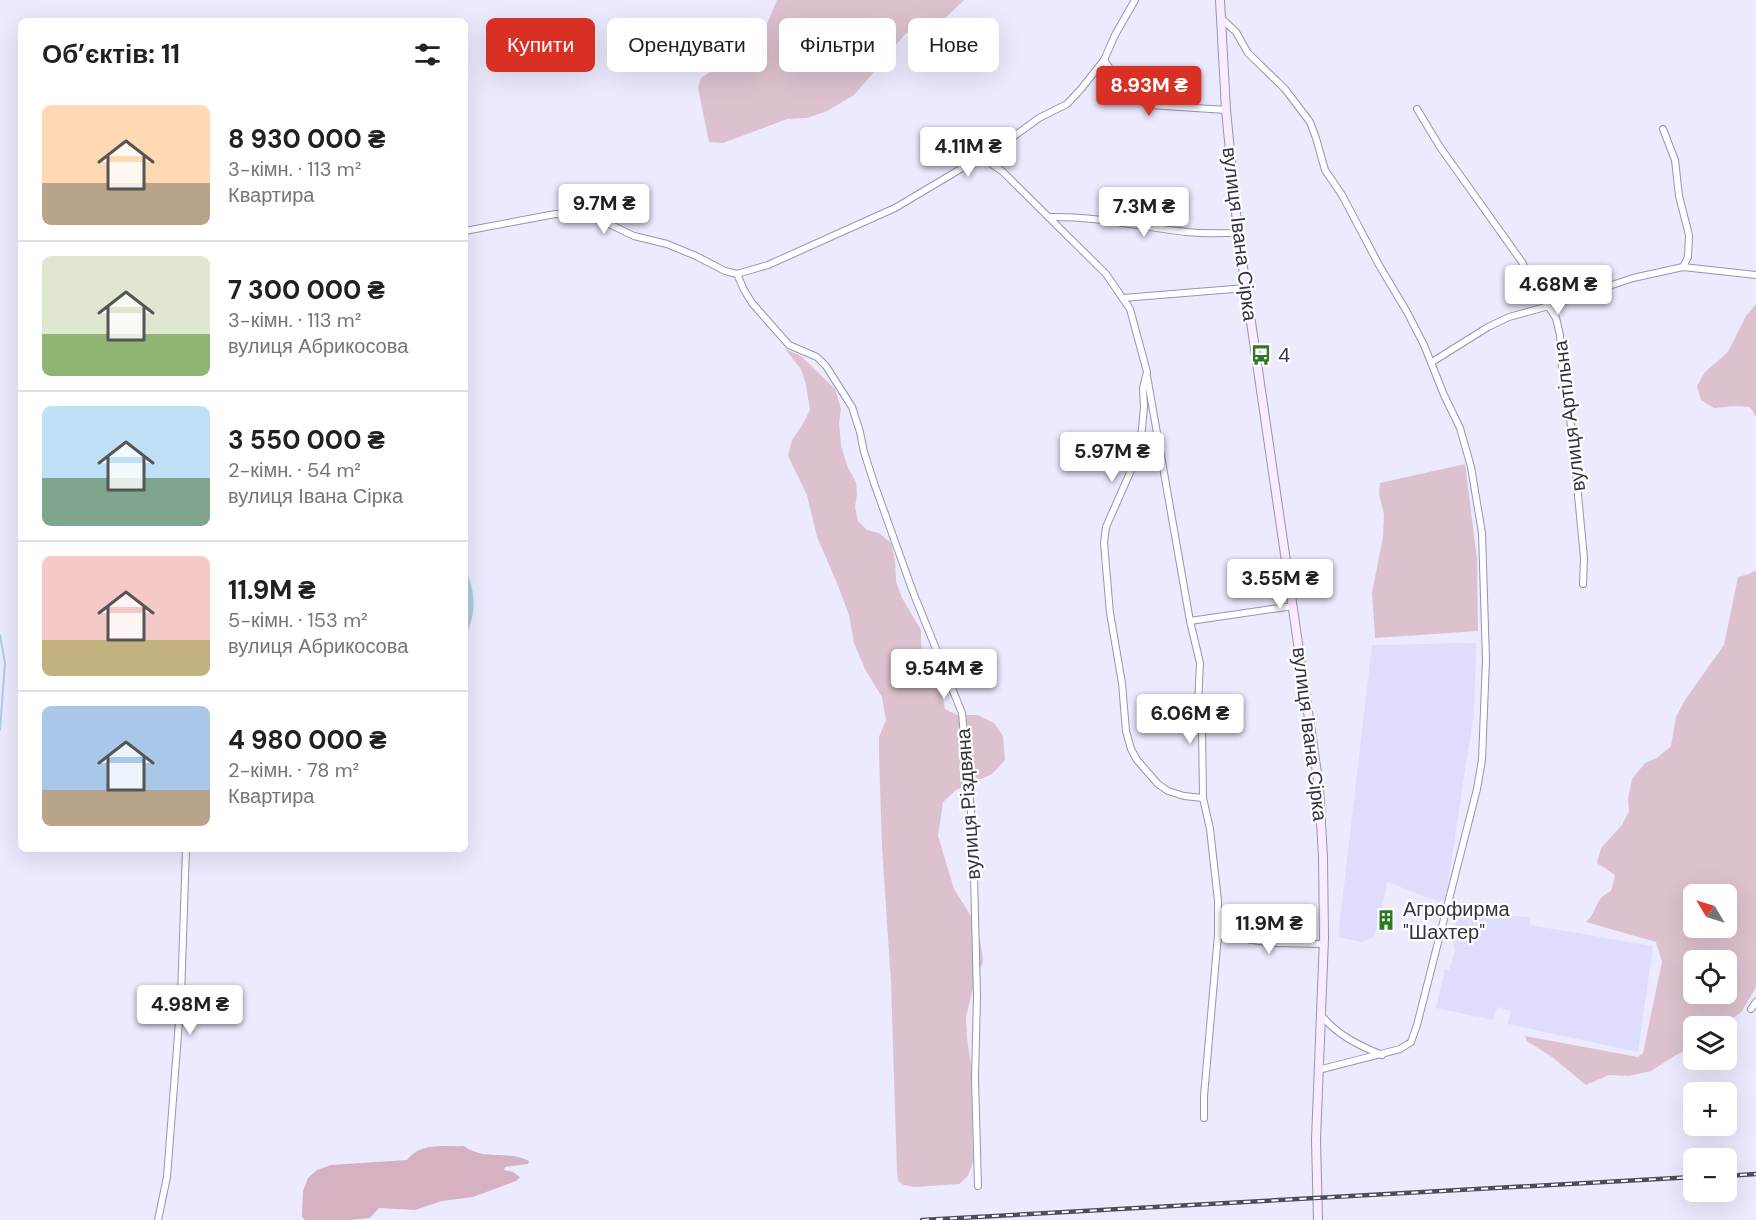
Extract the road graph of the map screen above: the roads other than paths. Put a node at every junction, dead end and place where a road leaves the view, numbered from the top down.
1 (1135, 0) edge
2 (1220, 0) edge
3 (1221, 18) junction
4 (1104, 60) junction
5 (1417, 109) dead end
6 (1226, 110) junction
7 (1664, 129) dead end
8 (982, 157) junction
9 (1049, 217) junction
10 (468, 230) edge
11 (1238, 233) junction
12 (1683, 267) junction
13 (737, 274) junction
14 (1756, 275) edge
15 (1246, 288) junction
16 (1123, 298) junction
17 (1549, 306) junction
18 (1432, 362) junction
19 (1147, 372) junction
20 (1583, 584) dead end
21 (1293, 606) junction
22 (1190, 621) junction
23 (1203, 798) junction
24 (186, 852) edge
25 (1218, 935) junction
26 (1324, 944) junction
27 (1756, 1002) edge
28 (1751, 1009) dead end
29 (1320, 1013) junction
30 (1382, 1055) junction
31 (1318, 1070) junction
32 (1204, 1118) dead end
33 (978, 1186) dead end
34 (158, 1220) edge
35 (1318, 1220) edge

1 - 4 street
2 - 3 street, вулиця Івана Сірка
3 - 6 street, вулиця Івана Сірка
3 - 18 street
4 - 6 street
4 - 8 street
5 - 17 street, вулиця Артільна
6 - 11 street, вулиця Івана Сірка
7 - 12 street
8 - 9 street
8 - 13 street
9 - 11 street
9 - 16 street
10 - 13 street
11 - 15 street, вулиця Івана Сірка
12 - 14 street
12 - 17 street
13 - 33 street, вулиця Різдвяна
15 - 16 street
15 - 21 street, вулиця Івана Сірка
16 - 19 street
17 - 18 street
17 - 20 street, вулиця Артільна
18 - 30 street
19 - 22 street
19 - 23 street
21 - 22 street
21 - 26 street, вулиця Івана Сірка
22 - 23 street
23 - 25 street
24 - 34 street
25 - 26 street
25 - 32 street
26 - 29 street, вулиця Івана Сірка
27 - 28 street
29 - 30 street
29 - 31 street, вулиця Івана Сірка
30 - 31 street
31 - 35 street, вулиця Івана Сірка

